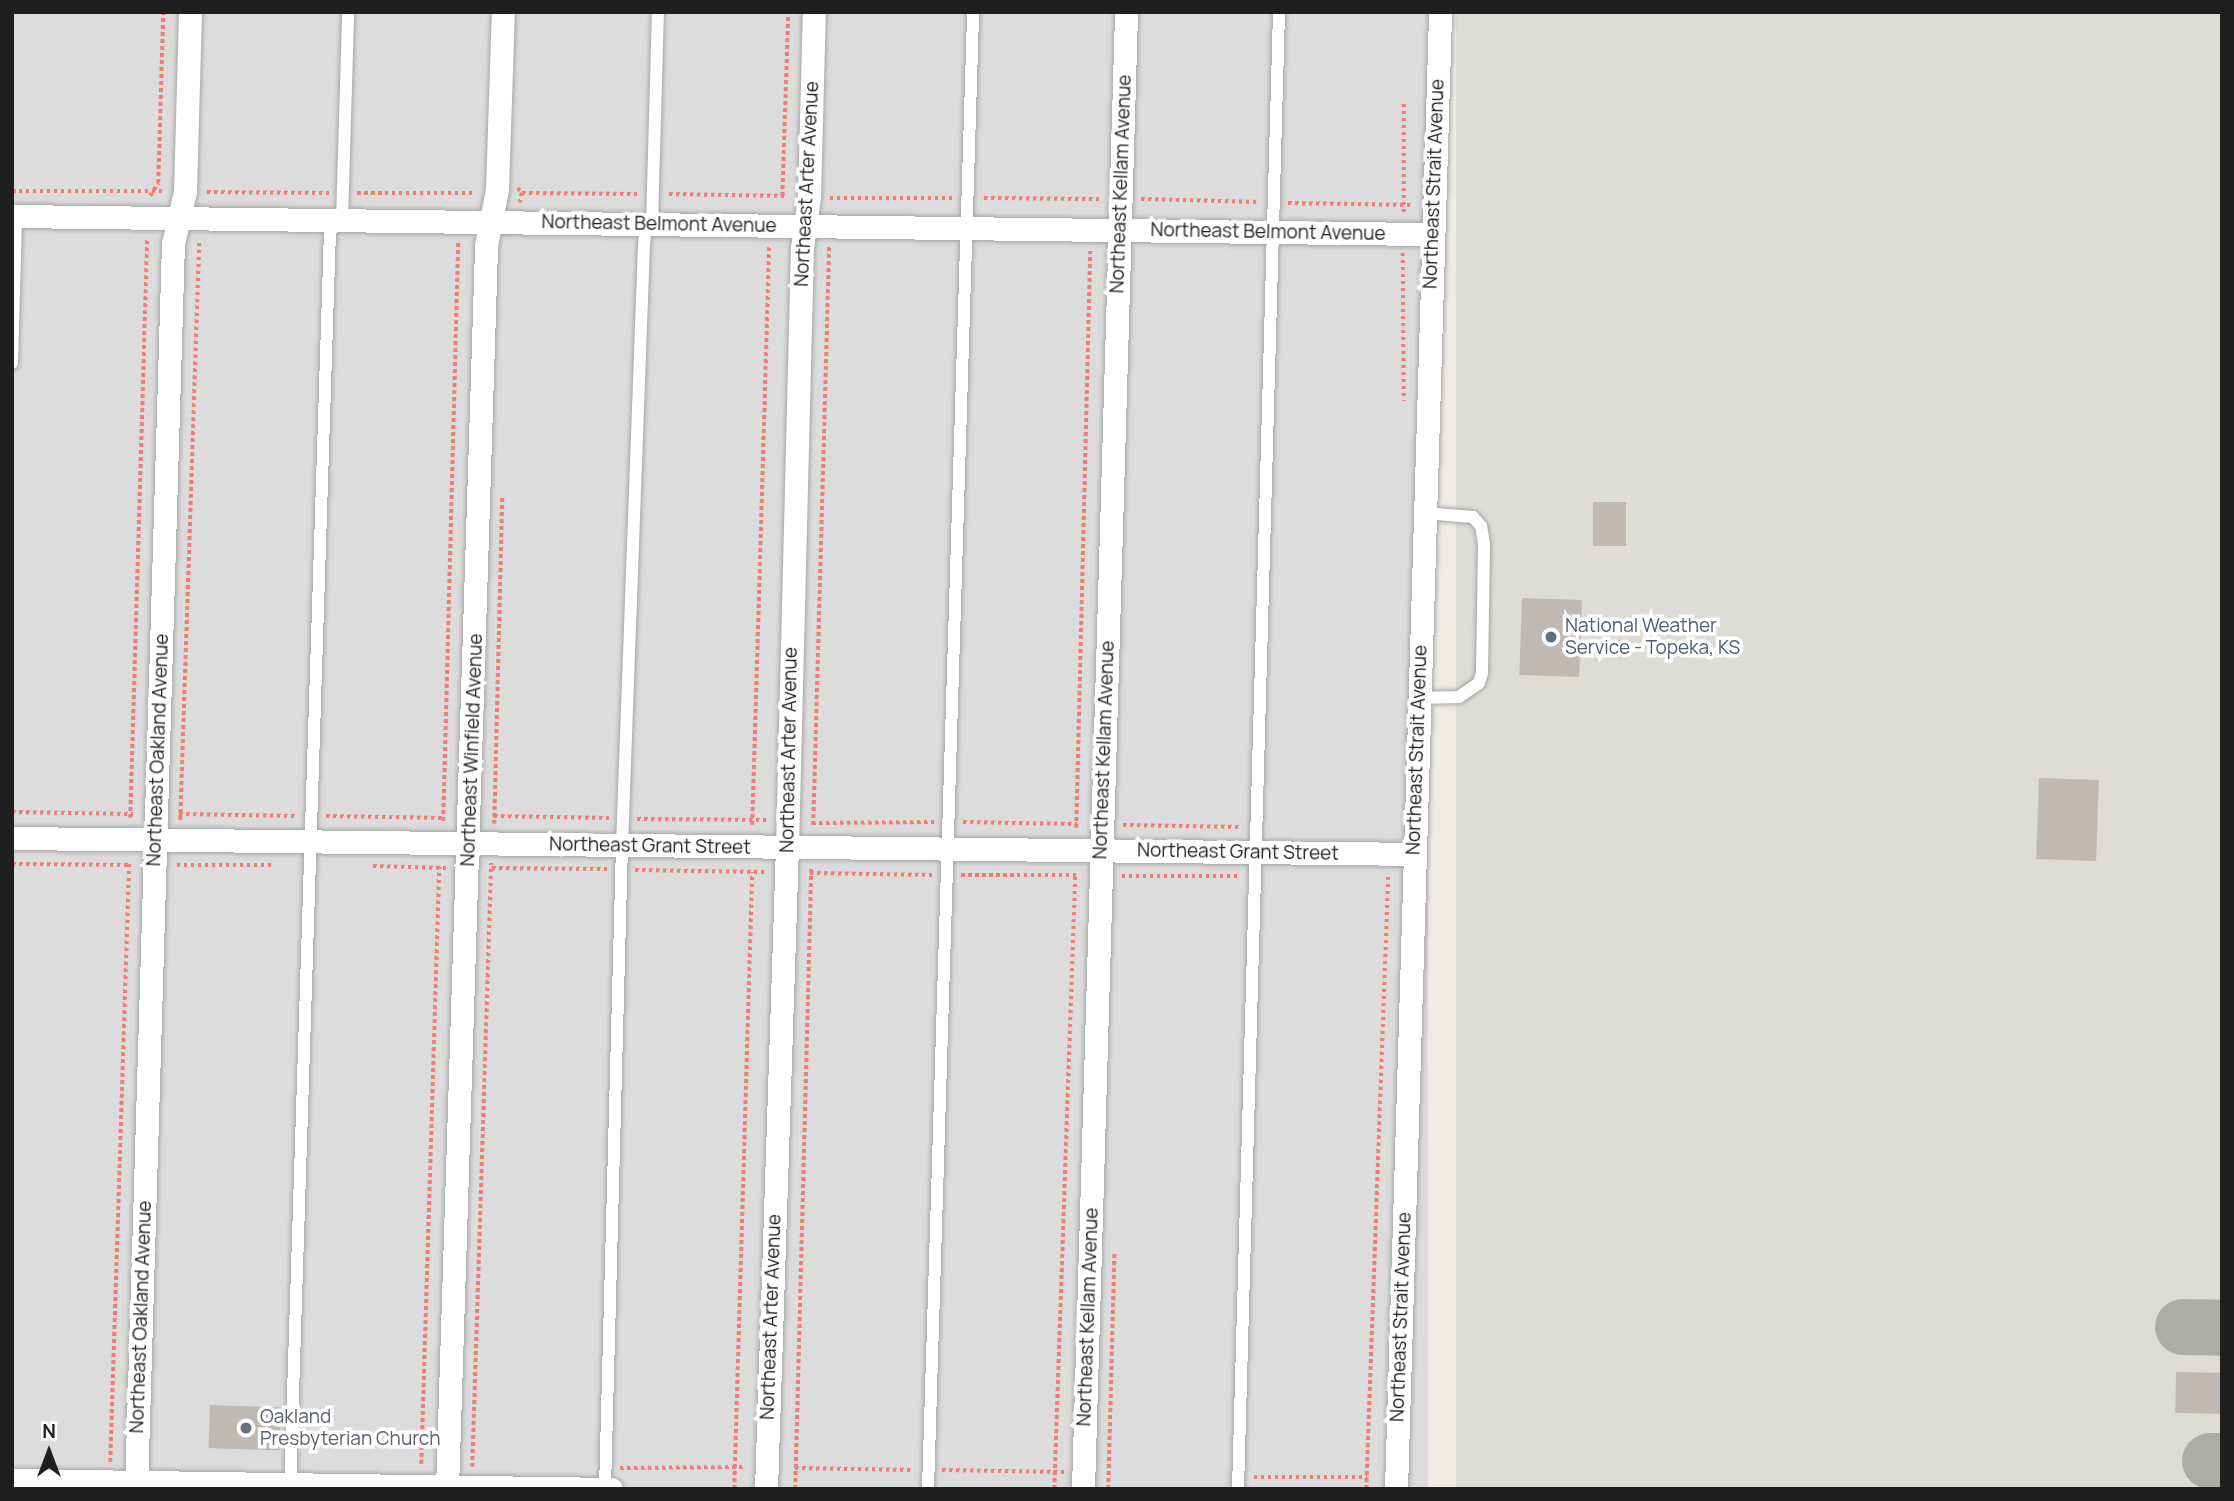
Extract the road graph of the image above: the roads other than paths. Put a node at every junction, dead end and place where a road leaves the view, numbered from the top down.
1 (190, 12) edge
2 (348, 12) edge
3 (503, 12) edge
4 (657, 12) edge
5 (814, 12) edge
6 (973, 12) edge
7 (1126, 12) edge
8 (1279, 12) edge
9 (1440, 12) edge
10 (14, 216) edge
11 (178, 218) junction
12 (342, 220) junction
13 (492, 222) junction
14 (652, 224) junction
15 (805, 226) junction
16 (965, 228) junction
17 (1120, 230) junction
18 (1272, 232) junction
19 (1433, 233) junction
20 (12, 363) edge
21 (1424, 513) junction
22 (1419, 698) junction
23 (12, 838) edge
24 (155, 840) junction
25 (480, 844) junction
26 (622, 845) junction
27 (787, 847) junction
28 (945, 849) junction
29 (1101, 851) junction
30 (1257, 852) junction
31 (311, 853) junction
32 (1414, 854) junction
33 (12, 1480) edge
34 (1238, 1483) edge
35 (136, 1485) edge
36 (290, 1486) edge
37 (447, 1487) edge
38 (605, 1489) edge
39 (611, 1489) edge
40 (766, 1489) edge
41 (928, 1489) edge
42 (1083, 1489) edge
43 (1396, 1489) edge

1 - 11 street, Northeast Oakland Avenue
2 - 12 lane
3 - 13 street, Northeast Winfield Avenue
4 - 14 lane
5 - 15 street, Northeast Arter Avenue
6 - 16 lane
7 - 17 street, Northeast Kellam Avenue
8 - 18 lane
9 - 19 street, Northeast Strait Avenue
10 - 11 street, Northeast Belmont Avenue
10 - 20 lane
11 - 12 street, Northeast Belmont Avenue
11 - 24 street, Northeast Oakland Avenue
12 - 13 street, Northeast Belmont Avenue
12 - 31 lane
13 - 14 street, Northeast Belmont Avenue
13 - 25 street, Northeast Winfield Avenue
14 - 15 street, Northeast Belmont Avenue
14 - 26 lane
15 - 16 street, Northeast Belmont Avenue
15 - 27 street, Northeast Arter Avenue
16 - 17 street, Northeast Belmont Avenue
16 - 28 lane
17 - 18 street, Northeast Belmont Avenue
17 - 29 street, Northeast Kellam Avenue
18 - 19 street, Northeast Belmont Avenue
18 - 30 lane
19 - 21 street, Northeast Strait Avenue
21 - 22 street, Northeast Strait Avenue
21 - 22 lane
22 - 32 street, Northeast Strait Avenue
23 - 24 street, Northeast Grant Street
24 - 31 street, Northeast Grant Street
24 - 35 street, Northeast Oakland Avenue
25 - 26 street, Northeast Grant Street
25 - 31 street, Northeast Grant Street
25 - 37 street, Northeast Winfield Avenue
26 - 27 street, Northeast Grant Street
26 - 38 lane
27 - 28 street, Northeast Grant Street
27 - 40 street, Northeast Arter Avenue
28 - 29 street, Northeast Grant Street
28 - 41 lane
29 - 30 street, Northeast Grant Street
29 - 42 street, Northeast Kellam Avenue
30 - 32 street, Northeast Grant Street
30 - 34 lane
31 - 36 lane
32 - 43 street, Northeast Strait Avenue
33 - 35 street
35 - 36 street
36 - 37 street
37 - 38 street
38 - 39 street

